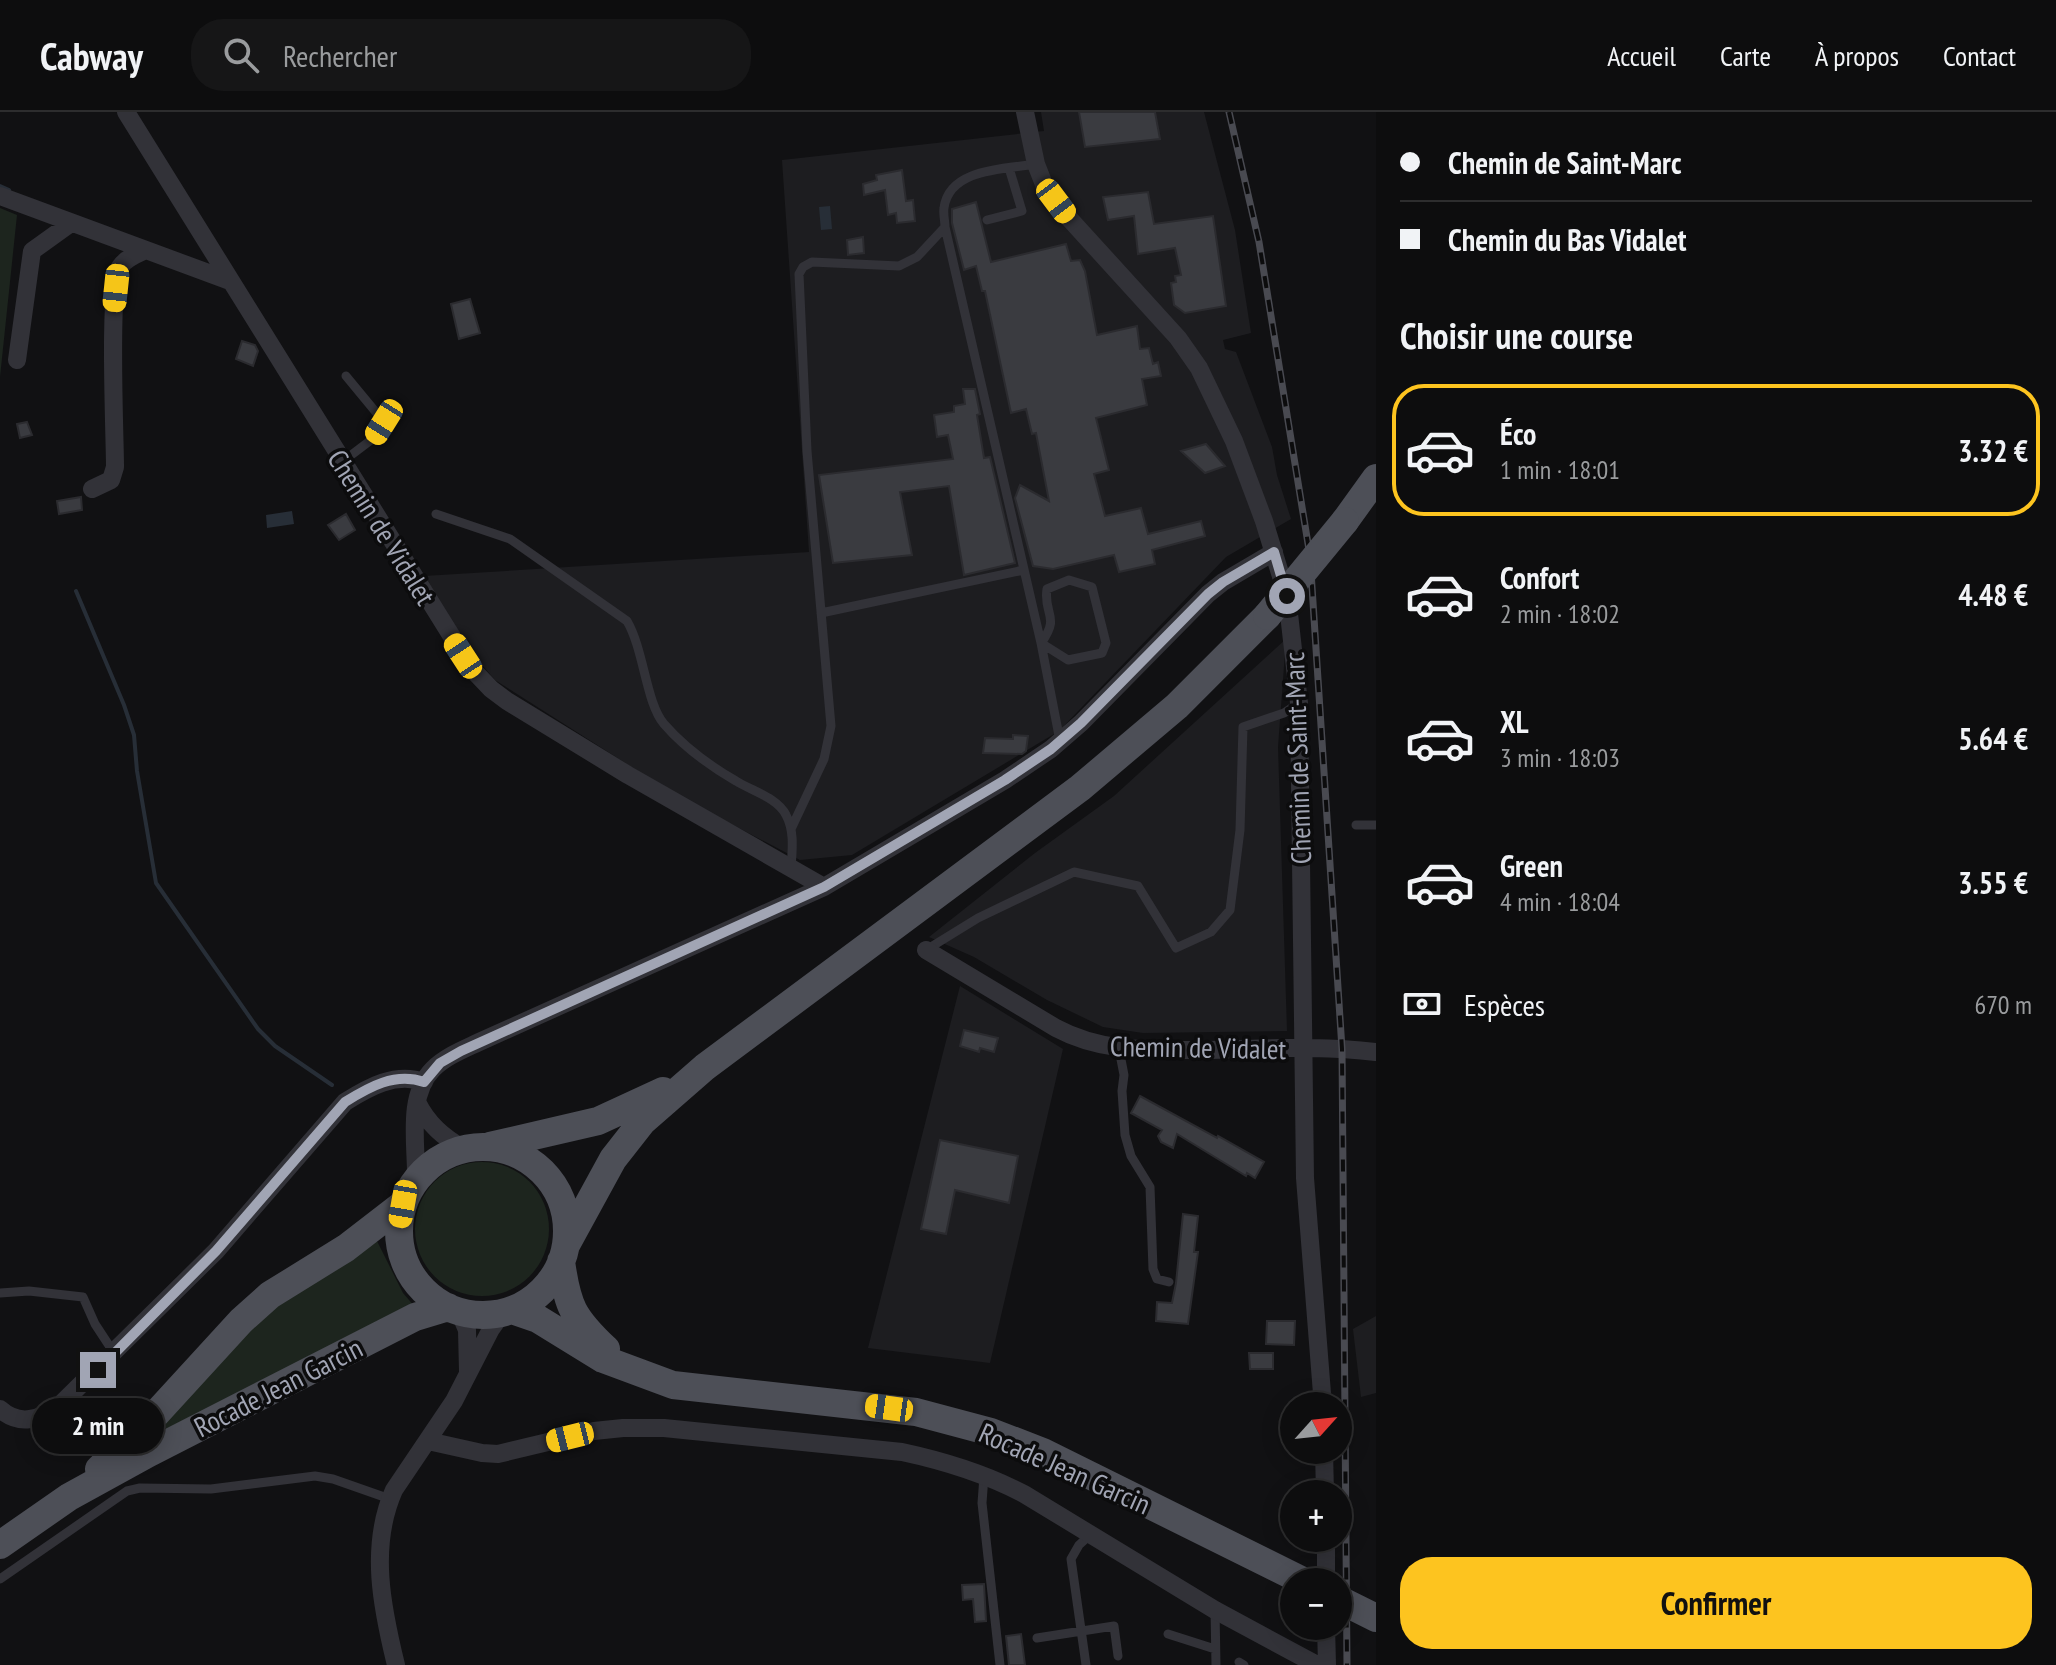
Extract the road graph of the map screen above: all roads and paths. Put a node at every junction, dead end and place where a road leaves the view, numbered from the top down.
1 (126, 112) edge
2 (1025, 112) edge
3 (1036, 164) junction
4 (1009, 168) junction
5 (0, 196) edge
6 (987, 220) dead end
7 (71, 223) junction
8 (945, 227) junction
9 (146, 250) junction
10 (230, 281) junction
11 (17, 360) dead end
12 (346, 376) dead end
13 (342, 462) junction
14 (1376, 478) edge
15 (92, 489) dead end
16 (436, 514) dead end
17 (1274, 552) junction
18 (1024, 570) junction
19 (821, 613) junction
20 (1041, 643) junction
21 (1299, 703) junction
22 (1060, 741) junction
23 (1356, 825) dead end
24 (1376, 825) edge
25 (791, 829) junction
26 (791, 869) junction
27 (824, 887) junction
28 (926, 950) joint
29 (1119, 1049) junction
30 (1303, 1050) junction
31 (1376, 1052) edge
32 (705, 1067) junction
33 (424, 1082) junction
34 (417, 1102) junction
35 (475, 1148) junction
36 (410, 1192) junction
37 (563, 1253) junction
38 (1169, 1282) dead end
39 (0, 1293) edge
40 (454, 1309) junction
41 (507, 1311) junction
42 (114, 1353) junction
43 (624, 1366) junction
44 (468, 1375) junction
45 (1322, 1392) edge
46 (0, 1409) edge
47 (428, 1441) junction
48 (984, 1476) junction
49 (69, 1497) junction
50 (390, 1499) junction
51 (1090, 1535) junction
52 (0, 1545) edge
53 (1280, 1570) edge
54 (0, 1579) edge
55 (1352, 1606) edge
56 (1215, 1610) junction
57 (1376, 1618) edge
58 (1081, 1630) junction
59 (1168, 1634) dead end
60 (1037, 1638) dead end
61 (1326, 1640) edge
62 (1215, 1649) junction
63 (1118, 1656) dead end
64 (396, 1665) edge
65 (1000, 1665) edge
66 (1086, 1665) edge
67 (1216, 1665) edge
68 (1317, 1665) edge
69 (1327, 1665) edge

1 - 10 street, Chemin de Vidalet
2 - 3 street, Chemin de Saint-Marc
3 - 4 lane
3 - 17 street, Chemin de Saint-Marc
4 - 6 lane
4 - 8 lane
5 - 7 street
7 - 9 street
7 - 11 street
8 - 18 lane
8 - 19 lane
9 - 10 street
9 - 15 street
10 - 13 street, Chemin de Vidalet
12 - 13 lane
13 - 26 street, Chemin de Vidalet
14 - 32 main road, bridge
16 - 25 lane
17 - 21 street, Chemin de Saint-Marc
17 - 22 street
18 - 19 lane
18 - 20 lane
19 - 25 lane
20 - 20 lane
20 - 22 lane
21 - 28 lane
21 - 30 street, Chemin de Saint-Marc
22 - 27 street
23 - 24 lane
25 - 26 lane
26 - 27 street, Chemin de Vidalet
27 - 33 street
28 - 29 street, Chemin de Vidalet
29 - 30 street, Chemin de Vidalet
29 - 38 lane
30 - 31 street, Chemin de Vidalet
30 - 45 street, Chemin de Saint-Marc
32 - 35 main road
32 - 37 main road
33 - 34 street
33 - 42 street
34 - 35 street
34 - 36 street
35 - 36 main road
35 - 37 main road
36 - 40 main road
36 - 49 main road, Rocade Jean Garcin
37 - 41 main road
37 - 43 main road, Rocade Jean Garcin
39 - 42 lane
40 - 41 main road
40 - 44 street
40 - 49 main road, Rocade Jean Garcin
41 - 43 main road, Rocade Jean Garcin
41 - 44 street
42 - 46 street
43 - 53 main road, Rocade Jean Garcin
44 - 47 street
47 - 48 street
47 - 50 street
48 - 51 street
48 - 65 lane
49 - 52 main road, Rocade Jean Garcin
50 - 54 lane
50 - 64 street
51 - 56 street
51 - 58 lane
55 - 57 main road, bridge
56 - 62 lane
56 - 68 street
58 - 60 lane
58 - 63 lane
58 - 66 lane
59 - 62 lane
61 - 69 street
62 - 67 lane

